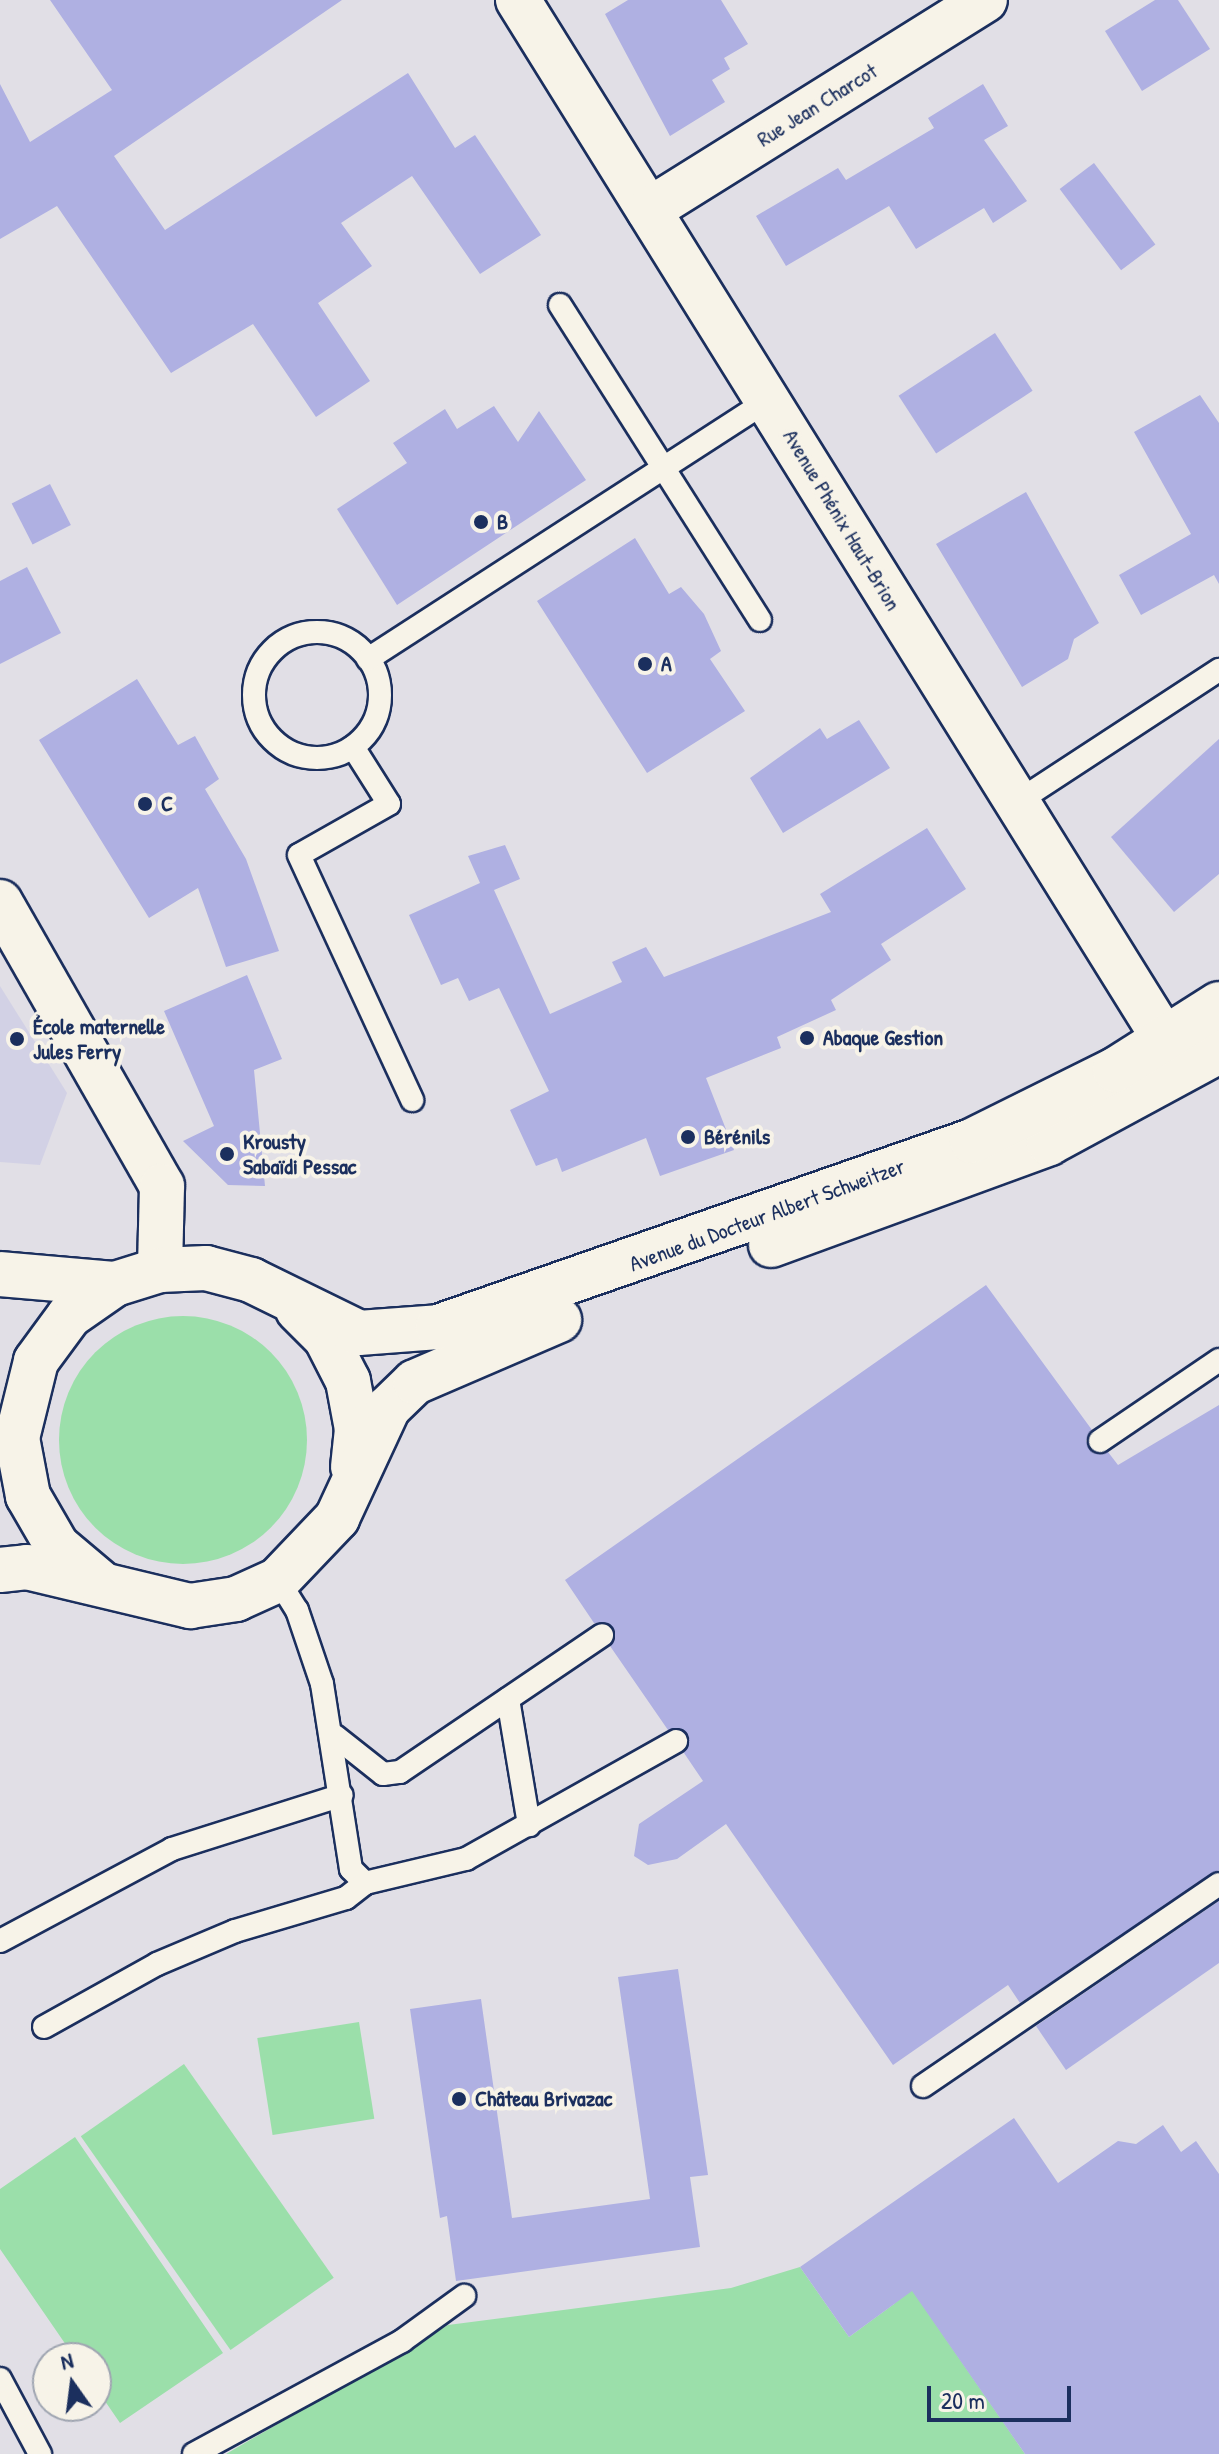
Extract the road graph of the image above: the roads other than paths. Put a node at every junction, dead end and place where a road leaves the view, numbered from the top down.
1 (518, 0) edge
2 (985, 0) edge
3 (649, 210) junction
4 (560, 305) dead end
5 (769, 400) junction
6 (662, 467) junction
7 (760, 620) dead end
8 (368, 659) junction
9 (1219, 670) edge
10 (353, 747) junction
11 (1014, 804) junction
12 (0, 902) edge
13 (1219, 1004) edge
14 (1165, 1040) junction
15 (1214, 1068) edge
16 (412, 1100) dead end
17 (160, 1270) junction
18 (0, 1274) edge
19 (115, 1284) junction
20 (292, 1304) junction
21 (1219, 1360) edge
22 (0, 1366) edge
23 (1100, 1441) dead end
24 (12, 1442) edge
25 (352, 1477) junction
26 (0, 1570) edge
27 (278, 1580) junction
28 (101, 1583) junction
29 (602, 1635) dead end
30 (508, 1699) junction
31 (335, 1736) junction
32 (676, 1741) dead end
33 (342, 1795) junction
34 (529, 1825) junction
35 (365, 1883) junction
36 (1219, 1884) edge
37 (0, 1941) edge
38 (44, 2027) dead end
39 (923, 2086) dead end
40 (464, 2296) dead end
41 (2, 2389) edge
42 (40, 2454) edge
43 (194, 2454) edge

1 - 3 main road, Avenue Phénix Haut-Brion
2 - 3 main road, Rue Jean Charcot
3 - 5 main road, Avenue Phénix Haut-Brion
4 - 6 lane
5 - 6 lane
5 - 11 main road, Avenue Phénix Haut-Brion
6 - 7 lane
6 - 8 lane
8 - 10 lane
8 - 10 lane
9 - 11 lane
10 - 16 lane
11 - 14 main road, Avenue Phénix Haut-Brion
12 - 17 main road
13 - 14 main road, Avenue du Docteur Albert Schweitzer
14 - 20 main road, Avenue du Docteur Albert Schweitzer
15 - 25 main road, Avenue du Docteur Albert Schweitzer
17 - 19 main road, Avenue du Docteur Albert Schweitzer
17 - 20 main road, Avenue du Docteur Albert Schweitzer
18 - 19 main road
19 - 24 main road, Avenue du Docteur Albert Schweitzer
20 - 25 main road, Avenue du Docteur Albert Schweitzer
21 - 23 lane
22 - 24 main road
24 - 28 main road, Avenue du Docteur Albert Schweitzer
25 - 27 main road, Avenue du Docteur Albert Schweitzer
26 - 28 main road, Avenue du Docteur Albert Schweitzer
27 - 28 main road, Avenue du Docteur Albert Schweitzer
27 - 31 lane
29 - 30 lane
30 - 31 lane
30 - 34 lane
31 - 33 lane
32 - 34 lane
33 - 35 lane
33 - 37 lane
34 - 35 lane
35 - 38 lane
36 - 39 lane
40 - 43 lane
41 - 42 lane

